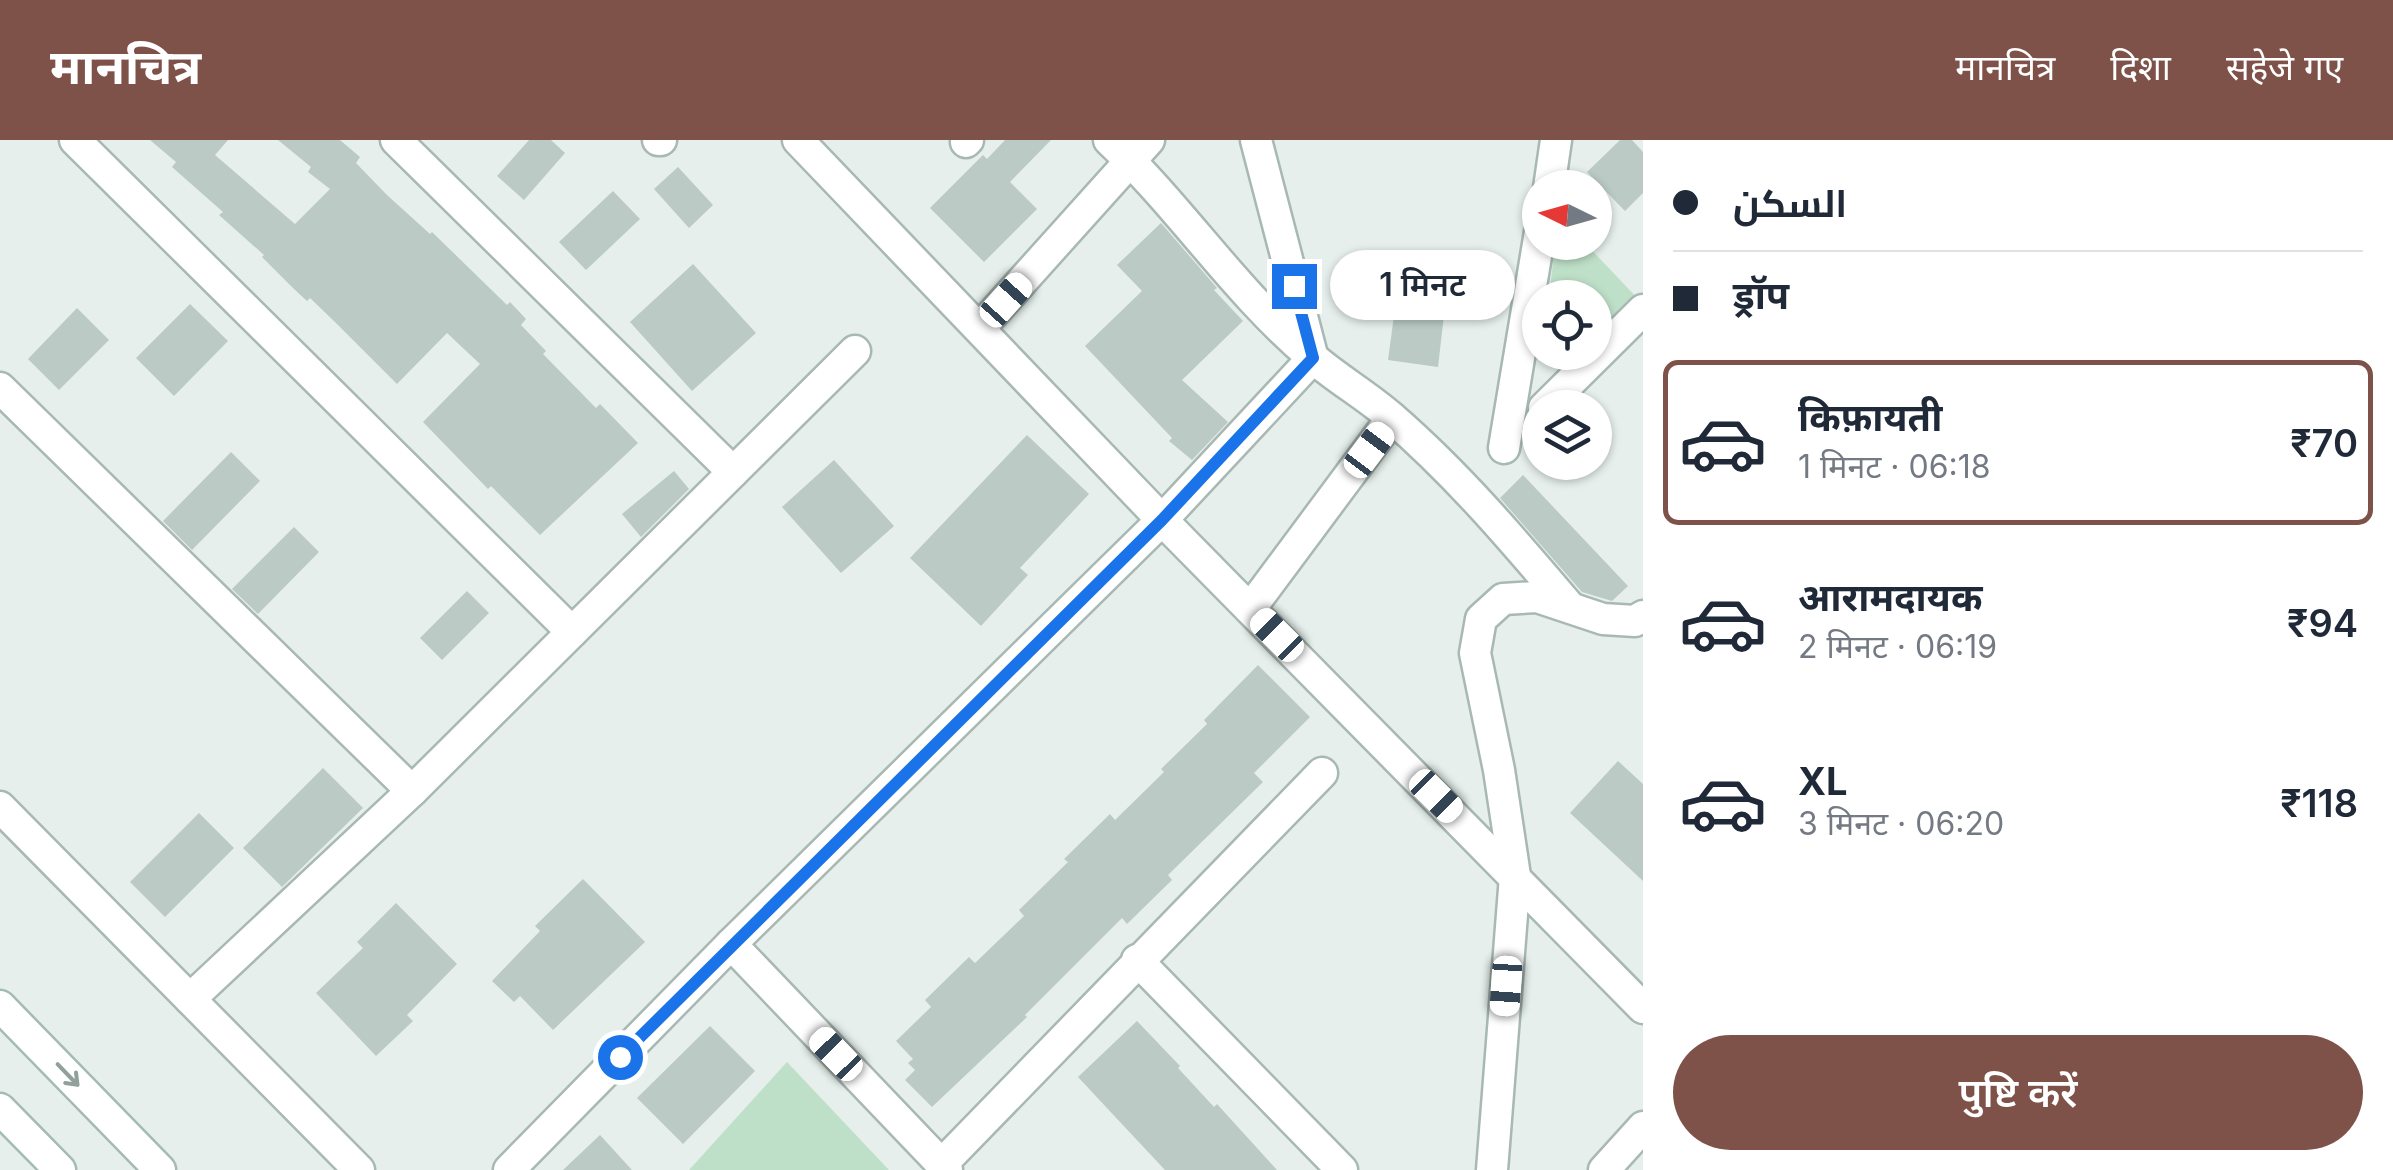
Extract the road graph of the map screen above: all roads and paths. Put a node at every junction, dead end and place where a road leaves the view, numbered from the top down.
1 (76, 140) edge
2 (396, 140) edge
3 (798, 140) edge
4 (1109, 140) edge
5 (1256, 140) edge
6 (1578, 140) edge
7 (1140, 151) edge
8 (1552, 164) edge
9 (1535, 260) edge
10 (1643, 310) edge
11 (980, 328) junction
12 (855, 351) dead end
13 (1313, 358) junction
14 (0, 388) edge
15 (1562, 390) edge
16 (1392, 418) junction
17 (1522, 430) edge
18 (1504, 448) junction
19 (734, 472) junction
20 (1465, 486) junction
21 (1162, 520) junction
22 (1570, 606) junction
23 (1250, 608) junction
24 (1643, 616) edge
25 (572, 632) junction
26 (1322, 773) dead end
27 (412, 791) junction
28 (0, 806) edge
29 (1515, 876) junction
30 (731, 944) junction
31 (1137, 960) junction
32 (190, 999) junction
33 (0, 1006) edge
34 (1643, 1008) edge
35 (0, 1109) edge
36 (1643, 1126) edge
37 (944, 1167) edge
38 (60, 1170) edge
39 (160, 1170) edge
40 (360, 1170) edge
41 (509, 1170) edge
42 (1342, 1170) edge
43 (1492, 1170) edge
44 (1604, 1170) edge

1 - 25 street
2 - 19 street
3 - 11 street
4 - 7 street
5 - 13 street
6 - 8 street
7 - 11 street
7 - 13 street
9 - 18 street
10 - 15 street
11 - 21 street
12 - 19 street
13 - 16 street
13 - 21 street
14 - 27 street
16 - 20 street
16 - 23 street
17 - 18 street
18 - 20 street
19 - 25 street
20 - 22 street
21 - 23 street
21 - 30 street
22 - 24 street
22 - 29 street
23 - 29 street
25 - 27 street
26 - 31 street
27 - 32 street
28 - 32 street
29 - 34 street
29 - 43 street
30 - 37 street
30 - 41 street
31 - 37 street
31 - 42 street
32 - 40 street
33 -> 39 street
35 - 38 street
36 - 44 street

